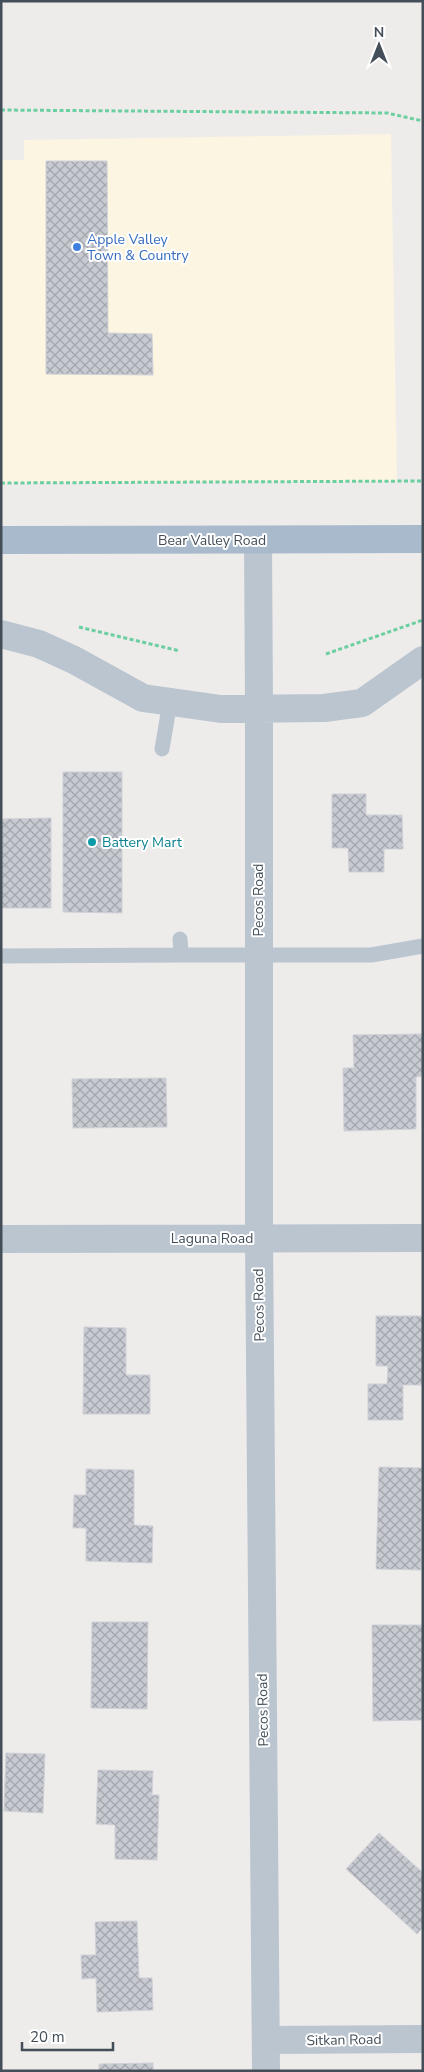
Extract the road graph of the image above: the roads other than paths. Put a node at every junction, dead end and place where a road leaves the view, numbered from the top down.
1 (1, 540) edge
2 (258, 540) junction
3 (423, 540) edge
4 (1, 634) edge
5 (423, 660) edge
6 (170, 702) junction
7 (259, 708) junction
8 (162, 749) dead end
9 (180, 939) dead end
10 (423, 946) edge
11 (181, 955) junction
12 (258, 955) junction
13 (1, 956) edge
14 (258, 1238) junction
15 (423, 1238) edge
16 (1, 1239) edge
17 (423, 2039) edge
18 (266, 2040) junction
19 (266, 2071) edge

1 - 2 main road, Bear Valley Road
2 - 3 main road, Bear Valley Road
2 - 7 street, Pecos Road
4 - 6 street
5 - 7 street
6 - 7 street
6 - 8 lane
7 - 12 street, Pecos Road
9 - 11 lane
10 - 12 lane
11 - 12 lane
11 - 13 lane
12 - 14 street, Pecos Road
14 - 15 street, Laguna Road
14 - 16 street, Laguna Road
14 - 18 street, Pecos Road
17 - 18 street, Sitkan Road
18 - 19 street, Pecos Road

